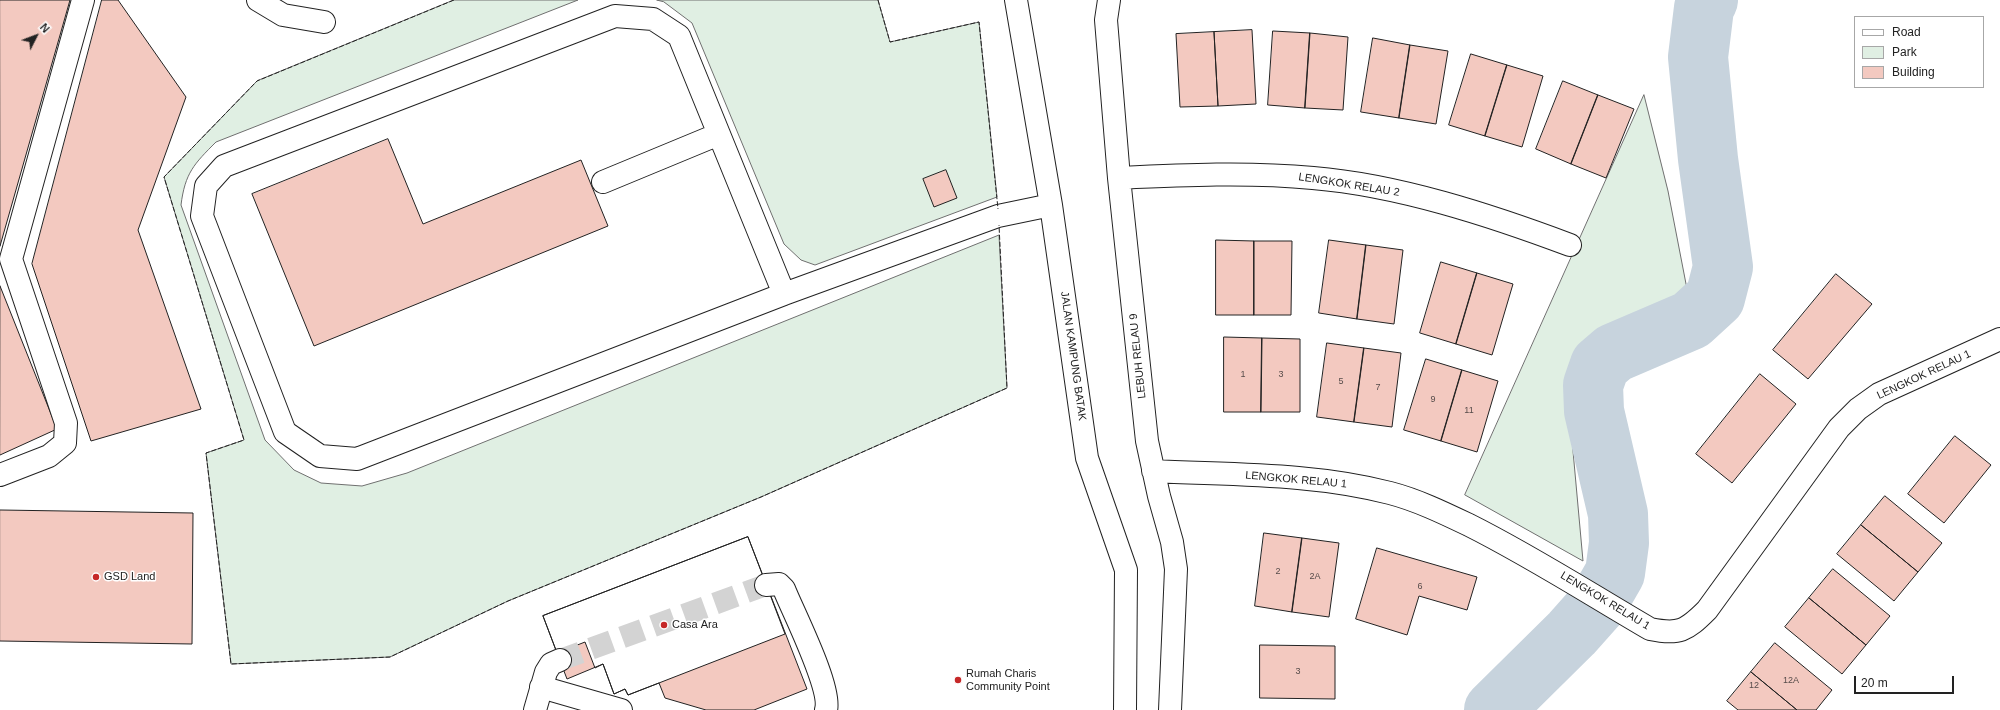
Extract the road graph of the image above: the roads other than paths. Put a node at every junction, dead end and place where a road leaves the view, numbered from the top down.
1 (83, 0) edge
2 (258, 0) edge
3 (1016, 0) edge
4 (1109, 0) edge
5 (324, 22) dead end
6 (719, 134) junction
7 (1119, 178) junction
8 (603, 182) dead end
9 (1050, 205) junction
10 (1570, 245) dead end
11 (784, 294) junction
12 (2000, 339) edge
13 (1153, 471) junction
14 (0, 475) edge
15 (766, 585) tunnel mouth
16 (560, 660) tunnel mouth
17 (541, 687) junction
18 (535, 710) edge
19 (621, 710) edge
20 (826, 710) edge
21 (1125, 710) edge
22 (1170, 710) edge

1 - 14 street
2 - 5 street
3 - 9 street, JALAN KAMPUNG BATAK
4 - 7 street, LEBUH RELAU 9
6 - 8 street
6 - 11 street
6 - 11 street
7 - 10 street, LENGKOK RELAU 2
7 - 13 street, LEBUH RELAU 9
9 - 11 street
9 - 21 street, JALAN KAMPUNG BATAK
12 - 13 street, LENGKOK RELAU 1
13 - 22 street, LEBUH RELAU 9
15 - 20 street
16 - 17 street
17 - 18 street
17 - 19 street

